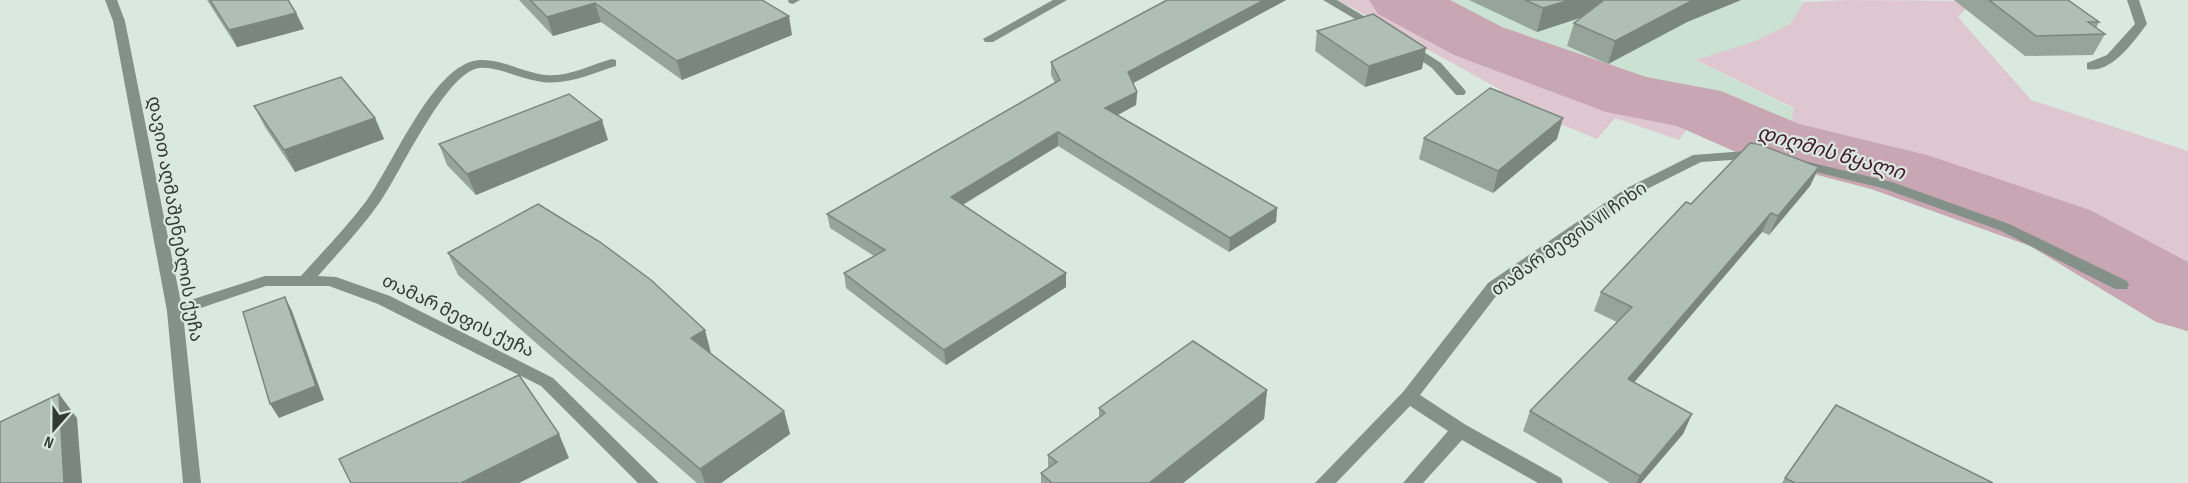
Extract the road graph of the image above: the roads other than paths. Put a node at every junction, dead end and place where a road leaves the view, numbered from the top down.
1 (111, 0) edge
2 (1061, 0) edge
3 (1329, 0) edge
4 (2133, 0) edge
5 (989, 39) dead end
6 (612, 63) dead end
7 (2091, 66) dead end
8 (1460, 92) dead end
9 (304, 282) junction
10 (2121, 285) dead end
11 (175, 311) junction
12 (1409, 396) junction
13 (1460, 429) junction
14 (192, 483) edge
15 (650, 483) edge
16 (1324, 483) edge
17 (1412, 483) edge
18 (1554, 483) edge

1 - 11 street, დავით აღმაშენებლის ქუჩა
2 - 5 street
3 - 8 street
4 - 7 street
6 - 9 street
9 - 11 street, თამარ მეფის ქუჩა
9 - 15 street, თამარ მეფის ქუჩა
10 - 12 street, თამარ მეფის VII ჩიხი
11 - 14 street, დავით აღმაშენებლის ქუჩა
12 - 13 street
12 - 16 street, თამარ მეფის VII ჩიხი
13 - 17 street
13 - 18 street

